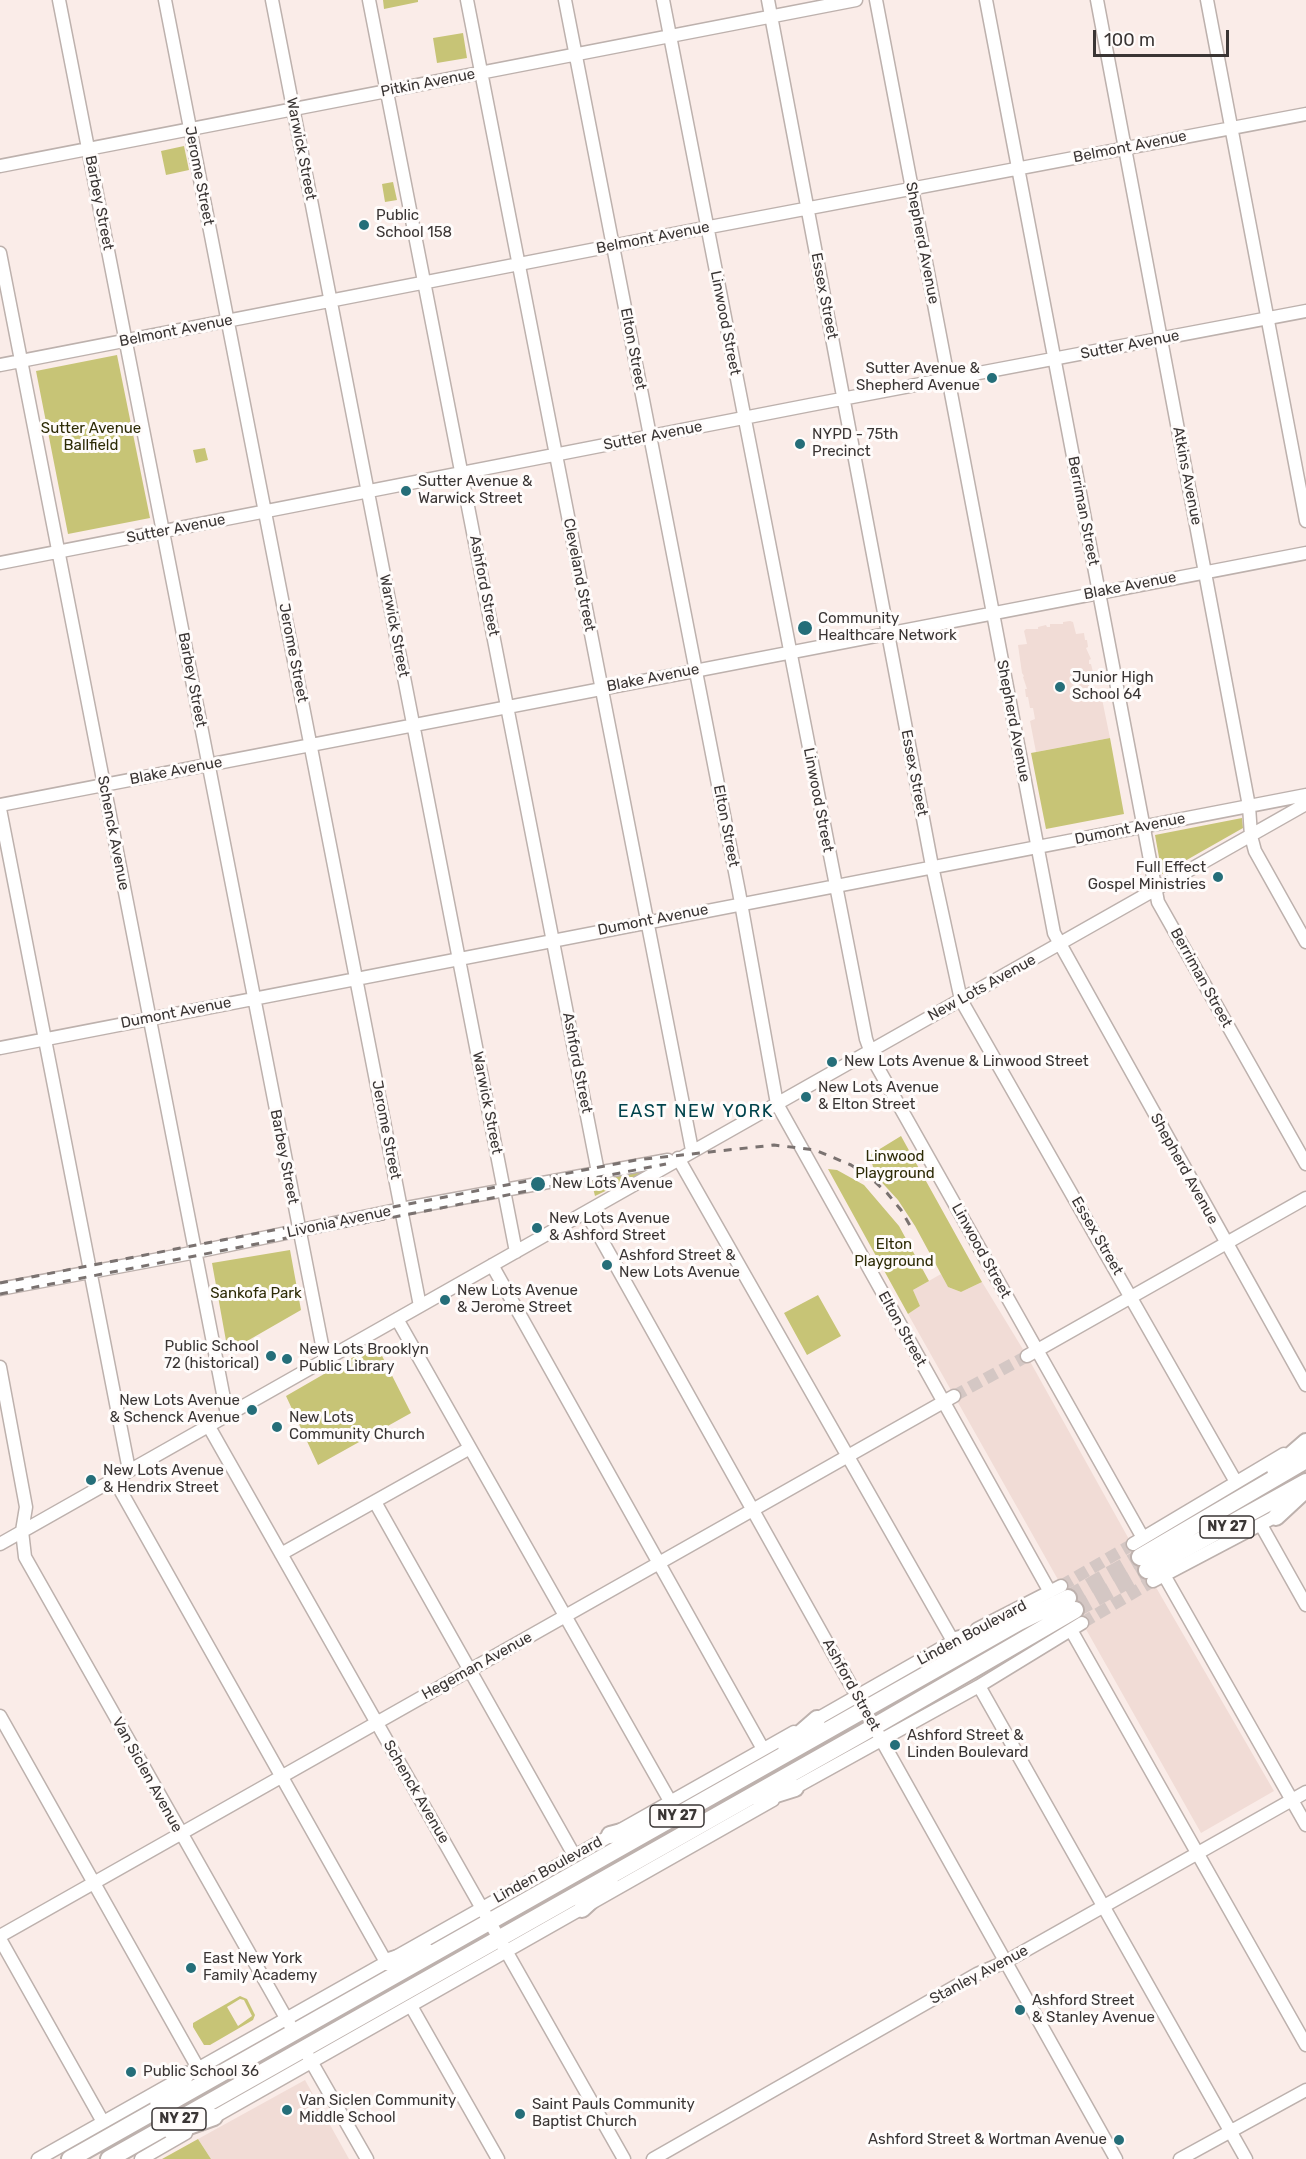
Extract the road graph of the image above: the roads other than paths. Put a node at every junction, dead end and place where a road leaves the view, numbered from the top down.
1 (59, 0) edge
2 (165, 0) edge
3 (272, 0) edge
4 (369, 0) edge
5 (467, 0) edge
6 (565, 0) edge
7 (663, 0) edge
8 (768, 0) edge
9 (856, 0) edge
10 (876, 0) edge
11 (986, 0) edge
12 (1097, 0) edge
13 (1207, 0) edge
14 (771, 16) junction
15 (669, 36) junction
16 (575, 54) junction
17 (481, 72) junction
18 (387, 90) junction
19 (293, 109) junction
20 (1306, 114) edge
21 (1231, 128) junction
22 (190, 129) junction
23 (1125, 148) junction
24 (88, 149) junction
25 (0, 166) edge
26 (1018, 169) junction
27 (912, 189) junction
28 (807, 209) junction
29 (707, 227) junction
30 (613, 246) junction
31 (0, 253) edge
32 (518, 264) junction
33 (425, 283) junction
34 (330, 301) junction
35 (1306, 311) edge
36 (1268, 319) junction
37 (227, 320) junction
38 (1161, 339) junction
39 (126, 340) junction
40 (1054, 359) junction
41 (21, 361) junction
42 (0, 365) edge
43 (948, 379) junction
44 (843, 399) junction
45 (744, 418) junction
46 (650, 437) junction
47 (556, 455) junction
48 (462, 473) junction
49 (368, 491) junction
50 (265, 512) junction
51 (1306, 521) edge
52 (163, 532) junction
53 (58, 552) junction
54 (1306, 553) edge
55 (0, 563) edge
56 (1205, 572) junction
57 (1099, 592) junction
58 (992, 613) junction
59 (888, 633) junction
60 (790, 652) junction
61 (695, 670) junction
62 (601, 688) junction
63 (507, 707) junction
64 (413, 725) junction
65 (310, 745) junction
66 (208, 765) junction
67 (104, 785) junction
68 (1306, 795) edge
69 (1306, 804) edge
70 (1249, 806) junction
71 (0, 807) edge
72 (1143, 826) junction
73 (1251, 836) junction
74 (1036, 846) junction
75 (932, 866) junction
76 (835, 885) junction
77 (1156, 890) junction
78 (741, 903) junction
79 (647, 922) junction
80 (552, 940) junction
81 (1306, 942) edge
82 (1059, 945) junction
83 (459, 958) junction
84 (356, 978) junction
85 (254, 998) junction
86 (961, 1000) junction
87 (149, 1018) junction
88 (45, 1039) junction
89 (0, 1048) edge
90 (870, 1051) junction
91 (777, 1104) junction
92 (692, 1150) junction
93 (678, 1158) junction
94 (1306, 1164) edge
95 (598, 1172) junction
96 (504, 1190) junction
97 (1306, 1198) edge
98 (401, 1209) junction
99 (586, 1212) junction
100 (298, 1230) junction
101 (1226, 1243) junction
102 (195, 1252) junction
103 (516, 1252) junction
104 (492, 1265) junction
105 (90, 1272) junction
106 (0, 1289) edge
107 (1132, 1297) junction
108 (420, 1306) junction
109 (398, 1319) junction
110 (1032, 1353) junction
111 (325, 1360) junction
112 (0, 1367) edge
113 (1306, 1385) edge
114 (954, 1396) tunnel mouth
115 (943, 1403) junction
116 (227, 1414) junction
117 (208, 1425) junction
118 (1306, 1441) edge
119 (470, 1448) junction
120 (849, 1456) junction
121 (1306, 1460) edge
122 (129, 1470) junction
123 (114, 1479) junction
124 (1306, 1482) edge
125 (1244, 1487) junction
126 (1306, 1489) edge
127 (1306, 1500) edge
128 (375, 1502) junction
129 (754, 1510) junction
130 (1268, 1521) junction
131 (22, 1531) junction
132 (0, 1533) edge
133 (0, 1544) edge
134 (281, 1554) junction
135 (1147, 1561) junction
136 (660, 1563) junction
137 (1050, 1592) junction
138 (1306, 1605) edge
139 (1071, 1610) junction
140 (565, 1617) junction
141 (1019, 1622) junction
142 (953, 1641) junction
143 (471, 1670) junction
144 (979, 1686) junction
145 (861, 1703) junction
146 (0, 1716) edge
147 (817, 1719) junction
148 (376, 1723) junction
149 (878, 1733) junction
150 (763, 1749) junction
151 (759, 1769) junction
152 (282, 1777) junction
153 (795, 1788) junction
154 (1306, 1792) edge
155 (1292, 1800) junction
156 (670, 1801) junction
157 (728, 1809) junction
158 (673, 1818) junction
159 (1306, 1825) edge
160 (180, 1834) junction
161 (610, 1835) junction
162 (1197, 1854) junction
163 (574, 1855) junction
164 (630, 1864) junction
165 (93, 1884) junction
166 (1103, 1907) junction
167 (582, 1909) junction
168 (486, 1914) junction
169 (0, 1938) edge
170 (458, 1940) junction
171 (503, 1945) junction
172 (386, 1962) junction
173 (1005, 1962) junction
174 (411, 2006) junction
175 (290, 2025) junction
176 (1306, 2045) edge
177 (308, 2055) junction
178 (192, 2072) junction
179 (1306, 2090) edge
180 (214, 2117) joint
181 (103, 2122) junction
182 (135, 2122) junction
183 (1230, 2132) junction
184 (139, 2151) edge
185 (70, 2158) edge
186 (38, 2159) edge
187 (109, 2159) edge
188 (367, 2159) edge
189 (498, 2159) edge
190 (624, 2159) edge
191 (653, 2159) edge
192 (1116, 2159) edge
193 (1180, 2159) edge
194 (1246, 2159) edge

1 - 24 street, Barbey Street
2 - 22 street, Jerome Street
3 - 19 street, Warwick Street
4 - 18 street, Ashford Street
5 - 17 street, Cleveland Street
6 - 16 street, Elton Street
7 - 15 street, Linwood Street
8 - 14 street, Essex Street
9 - 14 street, Pitkin Avenue
10 - 27 street, Shepherd Avenue
11 - 26 street, Berriman Street
12 - 23 street, Atkins Avenue
13 - 21 street
14 - 15 street, Pitkin Avenue
14 - 28 street, Essex Street
15 - 16 street, Pitkin Avenue
15 - 29 street, Linwood Street
16 - 17 street, Pitkin Avenue
16 - 30 street, Elton Street
17 - 18 street, Pitkin Avenue
17 - 32 street, Cleveland Street
18 - 19 street, Pitkin Avenue
18 - 33 street, Ashford Street
19 - 22 street, Pitkin Avenue
19 - 34 street, Warwick Street
20 - 21 street, Belmont Avenue
21 - 23 street, Belmont Avenue
21 - 36 street
22 - 24 street, Pitkin Avenue
22 - 37 street, Jerome Street
23 - 26 street, Belmont Avenue
23 - 38 street, Atkins Avenue
24 - 25 street, Pitkin Avenue
24 - 39 street, Barbey Street
26 - 27 street, Belmont Avenue
26 - 40 street, Berriman Street
27 - 28 street, Belmont Avenue
27 - 43 street, Shepherd Avenue
28 - 29 street, Belmont Avenue
28 - 44 street, Essex Street
29 - 30 street, Belmont Avenue
29 - 45 street, Linwood Street
30 - 32 street, Belmont Avenue
30 - 46 street, Elton Street
31 - 41 street, Schenck Avenue
32 - 33 street, Belmont Avenue
32 - 47 street, Cleveland Street
33 - 34 street, Belmont Avenue
33 - 48 street, Ashford Street
34 - 37 street, Belmont Avenue
34 - 49 street, Warwick Street
35 - 36 street, Sutter Avenue
36 - 38 street, Sutter Avenue
36 - 51 street
37 - 39 street, Belmont Avenue
37 - 50 street, Jerome Street
38 - 40 street, Sutter Avenue
38 - 56 street, Atkins Avenue
39 - 41 street, Belmont Avenue
39 - 52 street, Barbey Street
40 - 43 street, Sutter Avenue
40 - 57 street, Berriman Street
41 - 42 street, Belmont Avenue
41 - 53 street, Schenck Avenue
43 - 44 street, Sutter Avenue
43 - 58 street, Shepherd Avenue
44 - 45 street, Sutter Avenue
44 - 59 street, Essex Street
45 - 46 street, Sutter Avenue
45 - 60 street, Linwood Street
46 - 47 street, Sutter Avenue
46 - 61 street, Elton Street
47 - 48 street, Sutter Avenue
47 - 62 street, Cleveland Street
48 - 49 street, Sutter Avenue
48 - 63 street, Ashford Street
49 - 50 street, Sutter Avenue
49 - 64 street, Warwick Street
50 - 52 street, Sutter Avenue
50 - 65 street, Jerome Street
52 - 53 street, Sutter Avenue
52 - 66 street, Barbey Street
53 - 55 street, Sutter Avenue
53 - 67 street, Schenck Avenue
54 - 56 street, Blake Avenue
56 - 57 street, Blake Avenue
56 - 70 street, Atkins Avenue
57 - 58 street, Blake Avenue
57 - 72 street, Berriman Street
58 - 59 street, Blake Avenue
58 - 74 street, Shepherd Avenue
59 - 60 street, Blake Avenue
59 - 75 street, Essex Street
60 - 61 street, Blake Avenue
60 - 76 street, Linwood Street
61 - 62 street, Blake Avenue
61 - 78 street, Elton Street
62 - 63 street, Blake Avenue
62 - 79 street, Cleveland Street
63 - 64 street, Blake Avenue
63 - 80 street, Ashford Street
64 - 65 street, Blake Avenue
64 - 83 street, Warwick Street
65 - 66 street, Blake Avenue
65 - 84 street, Jerome Street
66 - 67 street, Blake Avenue
66 - 85 street, Barbey Street
67 - 71 street, Blake Avenue
67 - 87 street, Schenck Avenue
68 - 70 street, Dumont Avenue
69 - 73 street, New Lots Avenue
70 - 72 street, Dumont Avenue
70 - 73 street, Atkins Avenue
71 - 88 street
72 - 74 street, Dumont Avenue
72 - 77 street, Berriman Street
73 - 77 street, New Lots Avenue
73 - 81 street, Atkins Avenue
74 - 75 street, Dumont Avenue
74 - 82 street, Shepherd Avenue
75 - 76 street, Dumont Avenue
75 - 86 street, Essex Street
76 - 78 street, Dumont Avenue
76 - 90 street, Linwood Street
77 - 82 street, New Lots Avenue
77 - 94 street, Berriman Street
78 - 79 street, Dumont Avenue
78 - 91 street, Elton Street
79 - 80 street, Dumont Avenue
79 - 92 street, Cleveland Street
80 - 83 street, Dumont Avenue
80 - 95 street, Ashford Street
82 - 86 street, New Lots Avenue
82 - 101 street, Shepherd Avenue
83 - 84 street, Dumont Avenue
83 - 96 street, Warwick Street
84 - 85 street, Dumont Avenue
84 - 98 street, Jerome Street
85 - 87 street, Dumont Avenue
85 - 100 street, Barbey Street
86 - 90 street, New Lots Avenue
86 - 107 street, Essex Street
87 - 88 street, Dumont Avenue
87 - 102 street, Schenck Avenue
88 - 89 street, Dumont Avenue
88 - 105 street
90 - 91 street, New Lots Avenue
90 - 110 street, Linwood Street
91 - 92 street, New Lots Avenue
91 - 115 street, Elton Street
92 - 93 street, New Lots Avenue
93 - 95 street, Livonia Avenue
93 - 99 street, New Lots Avenue
93 - 120 street
95 - 96 street, Livonia Avenue
96 - 98 street, Livonia Avenue
96 - 103 street, Warwick Street
97 - 101 street
98 - 100 street, Livonia Avenue
98 - 108 street, Jerome Street
99 - 103 street, New Lots Avenue
99 - 129 street, Ashford Street
100 - 102 street, Livonia Avenue
100 - 111 street, Barbey Street
101 - 107 street
101 - 113 street, Shepherd Avenue
102 - 105 street, Livonia Avenue
102 - 116 street, Schenck Avenue
103 - 104 street, New Lots Avenue
104 - 108 street, New Lots Avenue
104 - 136 street
105 - 106 street, Livonia Avenue
105 - 122 street
107 - 110 street
107 - 125 street, Essex Street
108 - 109 street, New Lots Avenue
109 - 111 street, New Lots Avenue
109 - 119 street
110 - 135 street, Linwood Street
111 - 116 street, New Lots Avenue
112 - 131 street, Van Siclen Avenue
114 - 115 street, Hegeman Avenue
115 - 120 street, Hegeman Avenue
115 - 137 street, Elton Street
116 - 117 street, New Lots Avenue
117 - 122 street, New Lots Avenue
117 - 134 street, Schenck Avenue
118 - 125 highway
119 - 128 street
119 - 140 street
120 - 129 street, Hegeman Avenue
120 - 142 street
121 - 125 highway, NY 27
122 - 123 street, New Lots Avenue
123 - 131 street, New Lots Avenue
123 - 152 street
124 - 135 highway, NY 27
125 - 135 highway, NY 27
126 - 130 highway
127 - 130 street
128 - 134 street
128 - 143 street
129 - 136 street, Hegeman Avenue
129 - 145 street, Ashford Street
130 - 135 street
130 - 138 street
131 - 132 street
131 - 133 street, New Lots Avenue
131 - 160 street, Van Siclen Avenue
134 - 148 street, Schenck Avenue
135 - 155 street, Linwood Street
136 - 140 street, Hegeman Avenue
136 - 150 street
137 - 139 street, Linden Boulevard
137 - 142 street, Linden Boulevard
139 - 141 highway, Linden Boulevard / NY 27
139 - 144 street, Linden Boulevard
139 - 149 highway, Linden Boulevard / NY 27
139 - 162 street
140 - 143 street, Hegeman Avenue
140 - 156 street
141 - 142 highway
141 - 145 highway, Linden Boulevard / NY 27
142 - 145 street, Linden Boulevard
143 - 148 street, Hegeman Avenue
143 - 163 street
144 - 149 street, Linden Boulevard
144 - 166 street
145 - 147 street, Linden Boulevard
145 - 149 street, Ashford Street
145 - 151 highway, Linden Boulevard / NY 27
146 - 165 street
147 - 150 street, Linden Boulevard
147 - 151 highway
148 - 152 street, Hegeman Avenue
148 - 168 street, Schenck Avenue
149 - 153 street, Linden Boulevard
149 - 157 highway, Linden Boulevard / NY 27
149 - 173 street, Ashford Street
150 - 156 street, Linden Boulevard
151 - 158 highway, Linden Boulevard / NY 27
152 - 160 street, Hegeman Avenue
152 - 172 street
153 - 157 highway
153 - 167 street, Linden Boulevard
154 - 155 street, Stanley Avenue
155 - 159 street, Linwood Street
155 - 162 street, Stanley Avenue
156 - 161 street, Linden Boulevard
157 - 164 highway, Linden Boulevard / NY 27
158 - 161 highway
158 - 168 highway, Linden Boulevard / NY 27
160 - 165 street, Hegeman Avenue
160 - 175 street, Van Siclen Avenue
161 - 163 street, Linden Boulevard
162 - 166 street, Stanley Avenue
162 - 176 street
163 - 168 street, Linden Boulevard
164 - 167 highway
164 - 171 highway, Linden Boulevard / NY 27
165 - 169 street, Hegeman Avenue
165 - 178 street
166 - 173 street, Stanley Avenue
166 - 183 street
167 - 171 street, Linden Boulevard
168 - 170 highway, Linden Boulevard / NY 27
168 - 171 street, Schenck Avenue
168 - 172 street, Linden Boulevard
169 - 181 street
170 - 172 highway
170 - 175 highway, Linden Boulevard / NY 27
171 - 174 street, Linden Boulevard
171 - 177 highway, Linden Boulevard / NY 27
171 - 190 street, Schenck Avenue
172 - 175 street, Linden Boulevard
173 - 191 street, Stanley Avenue
173 - 192 street, Ashford Street
174 - 177 street, Linden Boulevard
174 - 189 street
175 - 177 street, Van Siclen Avenue
175 - 178 street, Linden Boulevard
175 - 182 highway, Linden Boulevard / NY 27
177 - 180 street, Linden Boulevard
177 - 184 highway, Linden Boulevard / NY 27
177 - 188 street, Van Siclen Avenue
178 - 181 street, Linden Boulevard
178 - 182 highway
179 - 183 street
180 - 184 highway
181 - 186 street, Linden Boulevard
182 - 185 highway, Linden Boulevard / NY 27
183 - 193 street
183 - 194 street
184 - 187 highway, Linden Boulevard / NY 27

